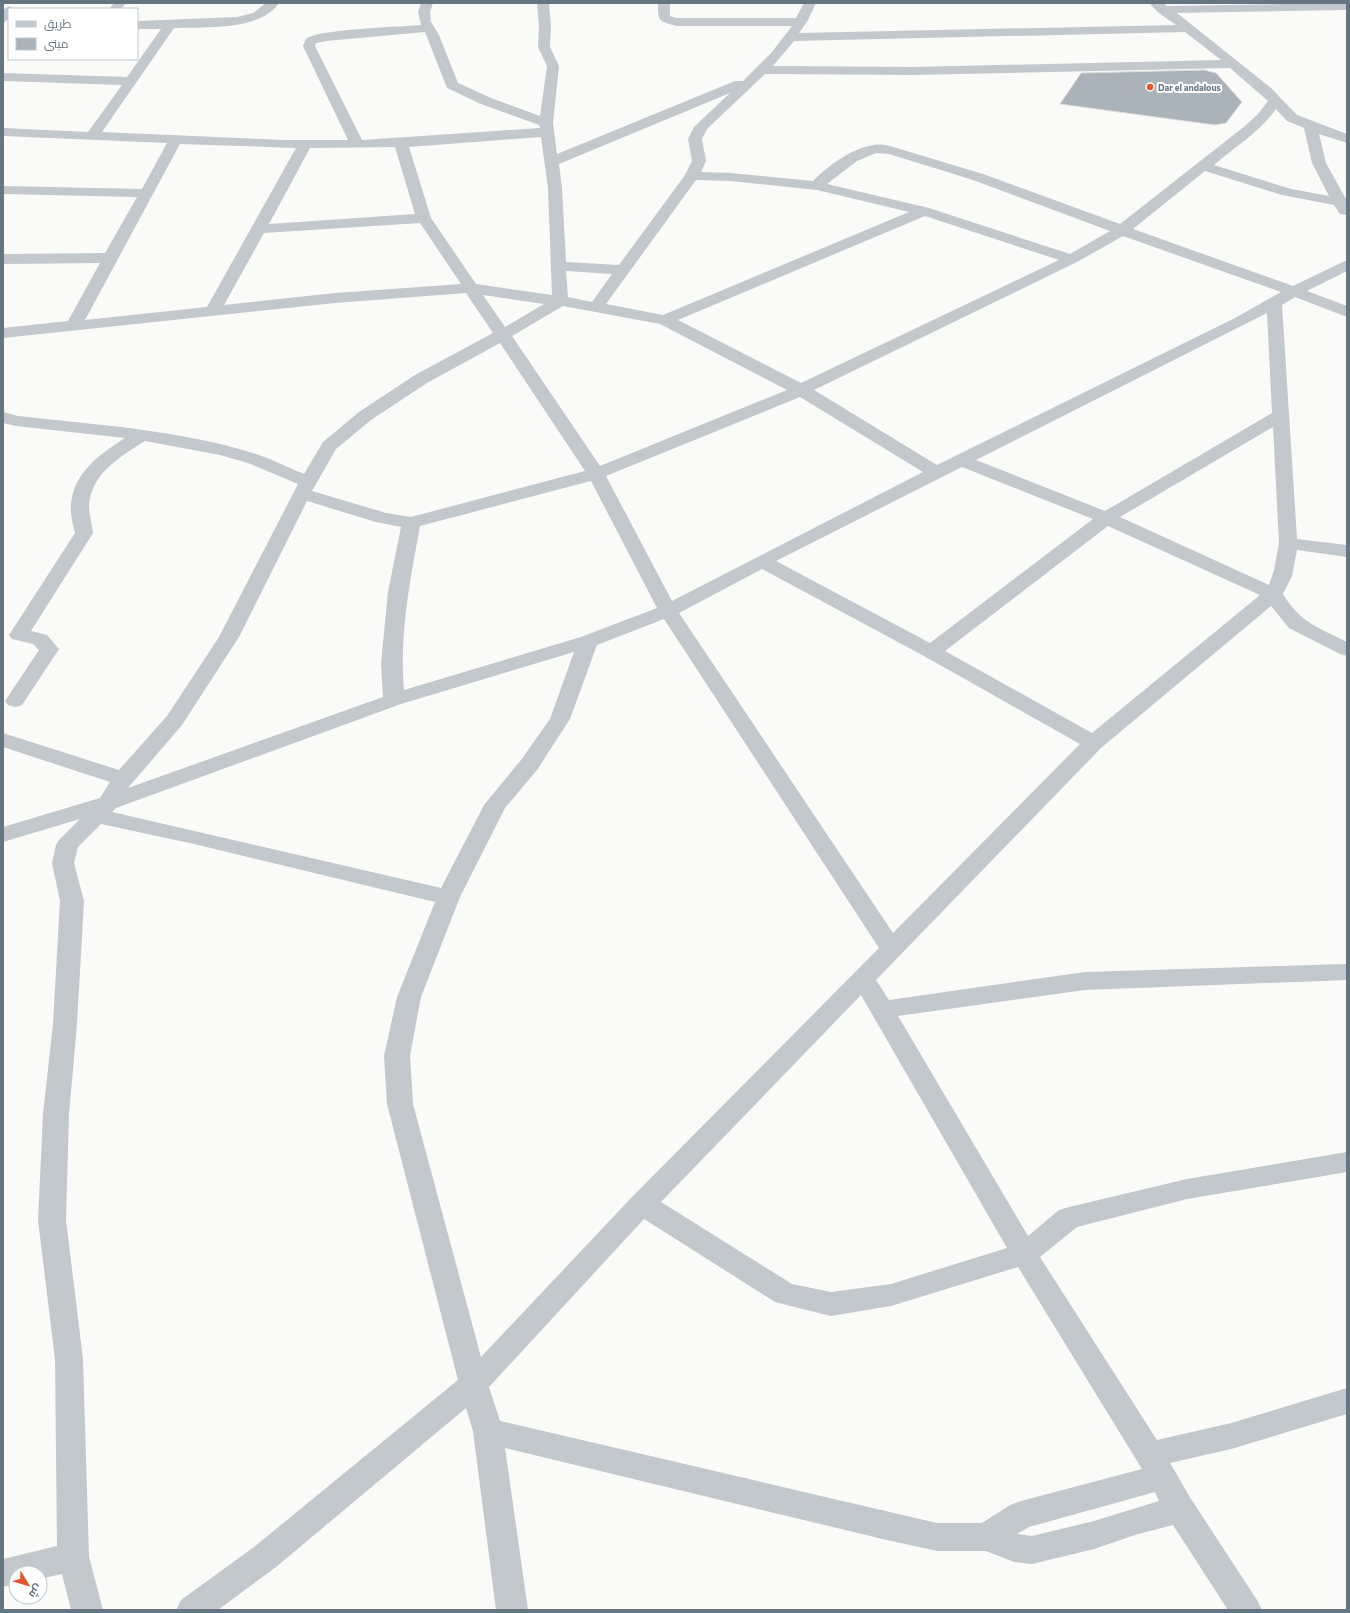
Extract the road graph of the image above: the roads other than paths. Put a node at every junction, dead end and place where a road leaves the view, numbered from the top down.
1 (273, 3) edge
2 (428, 3) edge
3 (542, 3) edge
4 (664, 3) edge
5 (810, 3) edge
6 (1347, 6) edge
7 (1159, 7) edge
8 (800, 22) junction
9 (138, 25) edge
10 (170, 25) junction
11 (429, 28) junction
12 (1188, 28) junction
13 (790, 37) junction
14 (1234, 64) junction
15 (760, 70) junction
16 (3, 77) edge
17 (750, 80) junction
18 (131, 81) junction
19 (1274, 100) junction
20 (1310, 126) junction
21 (547, 127) junction
22 (3, 132) edge
23 (92, 136) junction
24 (176, 139) junction
25 (1347, 139) edge
26 (401, 143) junction
27 (305, 144) junction
28 (357, 145) junction
29 (551, 162) junction
30 (1203, 166) junction
31 (692, 176) junction
32 (817, 186) junction
33 (3, 190) edge
34 (146, 193) junction
35 (1340, 201) junction
36 (924, 211) junction
37 (1347, 214) edge
38 (424, 218) junction
39 (257, 229) junction
40 (1122, 230) junction
41 (111, 258) junction
42 (3, 259) edge
43 (1072, 259) junction
44 (1347, 265) edge
45 (558, 266) junction
46 (622, 270) junction
47 (469, 288) junction
48 (1295, 291) junction
49 (560, 301) junction
50 (1274, 302) junction
51 (596, 306) junction
52 (213, 311) junction
53 (1347, 312) edge
54 (665, 320) junction
55 (73, 326) junction
56 (3, 333) edge
57 (502, 334) junction
58 (800, 390) junction
59 (1280, 415) junction
60 (3, 417) edge
61 (142, 435) junction
62 (961, 460) junction
63 (937, 473) junction
64 (596, 474) junction
65 (305, 488) junction
66 (1106, 518) junction
67 (411, 522) junction
68 (1288, 543) junction
69 (1347, 551) edge
70 (762, 560) junction
71 (1273, 594) junction
72 (668, 610) junction
73 (11, 635) edge
74 (588, 641) junction
75 (1347, 650) edge
76 (931, 652) junction
77 (394, 700) junction
78 (7, 704) edge
79 (3, 740) edge
80 (1093, 743) junction
81 (123, 779) junction
82 (102, 810) junction
83 (3, 835) edge
84 (448, 897) junction
85 (891, 948) junction
86 (1347, 972) edge
87 (863, 978) junction
88 (882, 1010) junction
89 (1347, 1162) edge
90 (642, 1204) junction
91 (1024, 1254) junction
92 (474, 1384) junction
93 (1347, 1401) edge
94 (488, 1431) junction
95 (1156, 1466) junction
96 (1180, 1509) junction
97 (987, 1537) junction
98 (73, 1557) junction
99 (3, 1573) edge
100 (87, 1610) edge
101 (192, 1610) edge
102 (512, 1610) edge
103 (1246, 1610) edge

1 - 10 street
2 - 11 street
3 - 21 street
4 - 8 street
5 - 8 street
6 - 7 street
7 - 12 street
8 - 13 street
9 - 10 street
10 - 18 street
11 - 21 street
11 - 28 street
12 - 13 street
12 - 14 street
13 - 15 street
14 - 15 street
14 - 19 street
15 - 17 street
16 - 18 street
17 - 29 street
17 - 31 street
18 - 23 street
19 - 20 street
19 - 30 street
20 - 25 street
20 - 35 street
21 - 26 street
21 - 29 street
22 - 23 street
23 - 24 street
24 - 27 street
24 - 34 street
26 - 28 street
26 - 38 street
27 - 28 street
27 - 39 street
29 - 45 street
30 - 35 street
30 - 40 street
31 - 32 street
31 - 46 street
32 - 36 street
32 - 40 street
33 - 34 street
34 - 41 street
35 - 37 street
36 - 43 street
36 - 54 street
38 - 39 street
38 - 47 street
39 - 52 street
40 - 43 street
40 - 48 street
41 - 42 street
41 - 55 street
43 - 58 street
44 - 48 street
45 - 46 street
45 - 49 street
46 - 51 street
47 - 49 street
47 - 52 street
47 - 57 street
48 - 50 street
48 - 53 street
49 - 51 street
49 - 57 street
50 - 59 street
50 - 62 street
51 - 54 street
52 - 55 street
54 - 58 street
55 - 56 street
57 - 64 street
57 - 65 street
58 - 63 street
58 - 64 street
59 - 66 street
59 - 68 street
60 - 61 street
61 - 65 street
61 - 73 street
62 - 63 street
62 - 66 street
63 - 70 street
64 - 67 street
64 - 72 street
65 - 67 street
65 - 81 street
66 - 71 street
66 - 76 street
67 - 77 street
68 - 69 street
68 - 71 street
70 - 72 street
70 - 76 street
71 - 75 street
71 - 80 street
72 - 74 street
72 - 85 street
73 - 78 street
74 - 77 street
74 - 84 street
76 - 80 street
77 - 82 street
79 - 81 street
80 - 85 street
81 - 82 street
82 - 83 street
82 - 84 street
82 - 98 street
84 - 92 street
85 - 87 street
86 - 88 street
87 - 88 street
87 - 90 street
88 - 91 street
89 - 91 street
90 - 91 street
90 - 92 street
91 - 95 street
92 - 94 street
92 - 101 street
93 - 95 street
94 - 97 street
94 - 102 street
95 - 96 street
95 - 97 street
96 - 97 street
96 - 103 street
98 - 99 street
98 - 100 street

